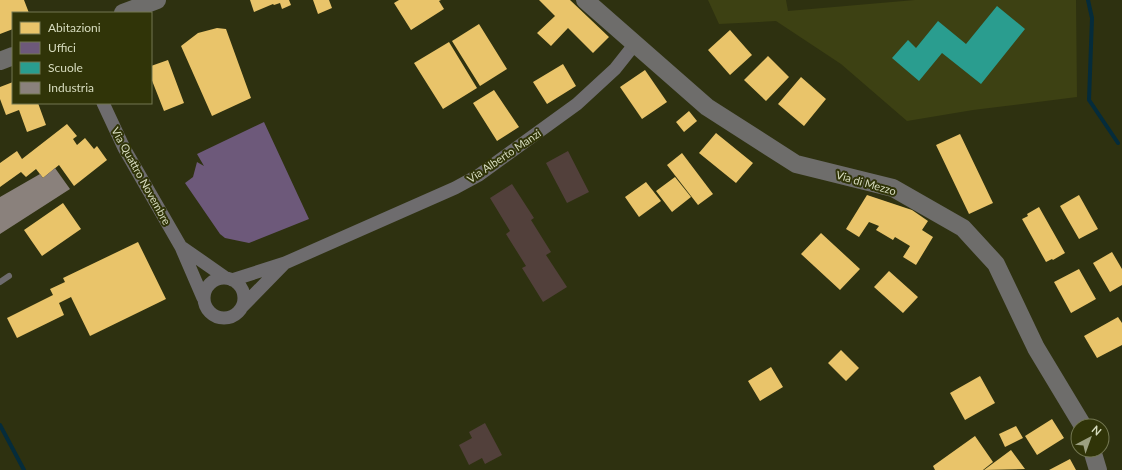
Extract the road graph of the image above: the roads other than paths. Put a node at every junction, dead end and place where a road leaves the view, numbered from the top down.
1 (157, 0) edge
2 (585, 0) edge
3 (126, 12) edge
4 (634, 45) junction
5 (12, 56) edge
6 (0, 62) edge
7 (103, 104) edge
8 (181, 247) junction
9 (286, 263) junction
10 (9, 276) dead end
11 (229, 279) junction
12 (0, 282) edge
13 (203, 298) junction
14 (242, 307) junction
15 (1078, 418) edge
16 (1094, 458) edge
17 (1098, 470) edge

1 - 3 street
2 - 4 street, Via di Mezzo
4 - 9 street, Via Alberto Manzi
4 - 15 street, Via di Mezzo
5 - 6 street
7 - 8 street, Via Quattro Novembre
8 - 11 street, Via Quattro Novembre
8 - 13 street, Via Quattro Novembre
9 - 11 street, Via Alberto Manzi
9 - 14 street, Via Alberto Manzi
10 - 12 lane
11 - 13 street
11 - 14 street
13 - 14 street
16 - 17 street

